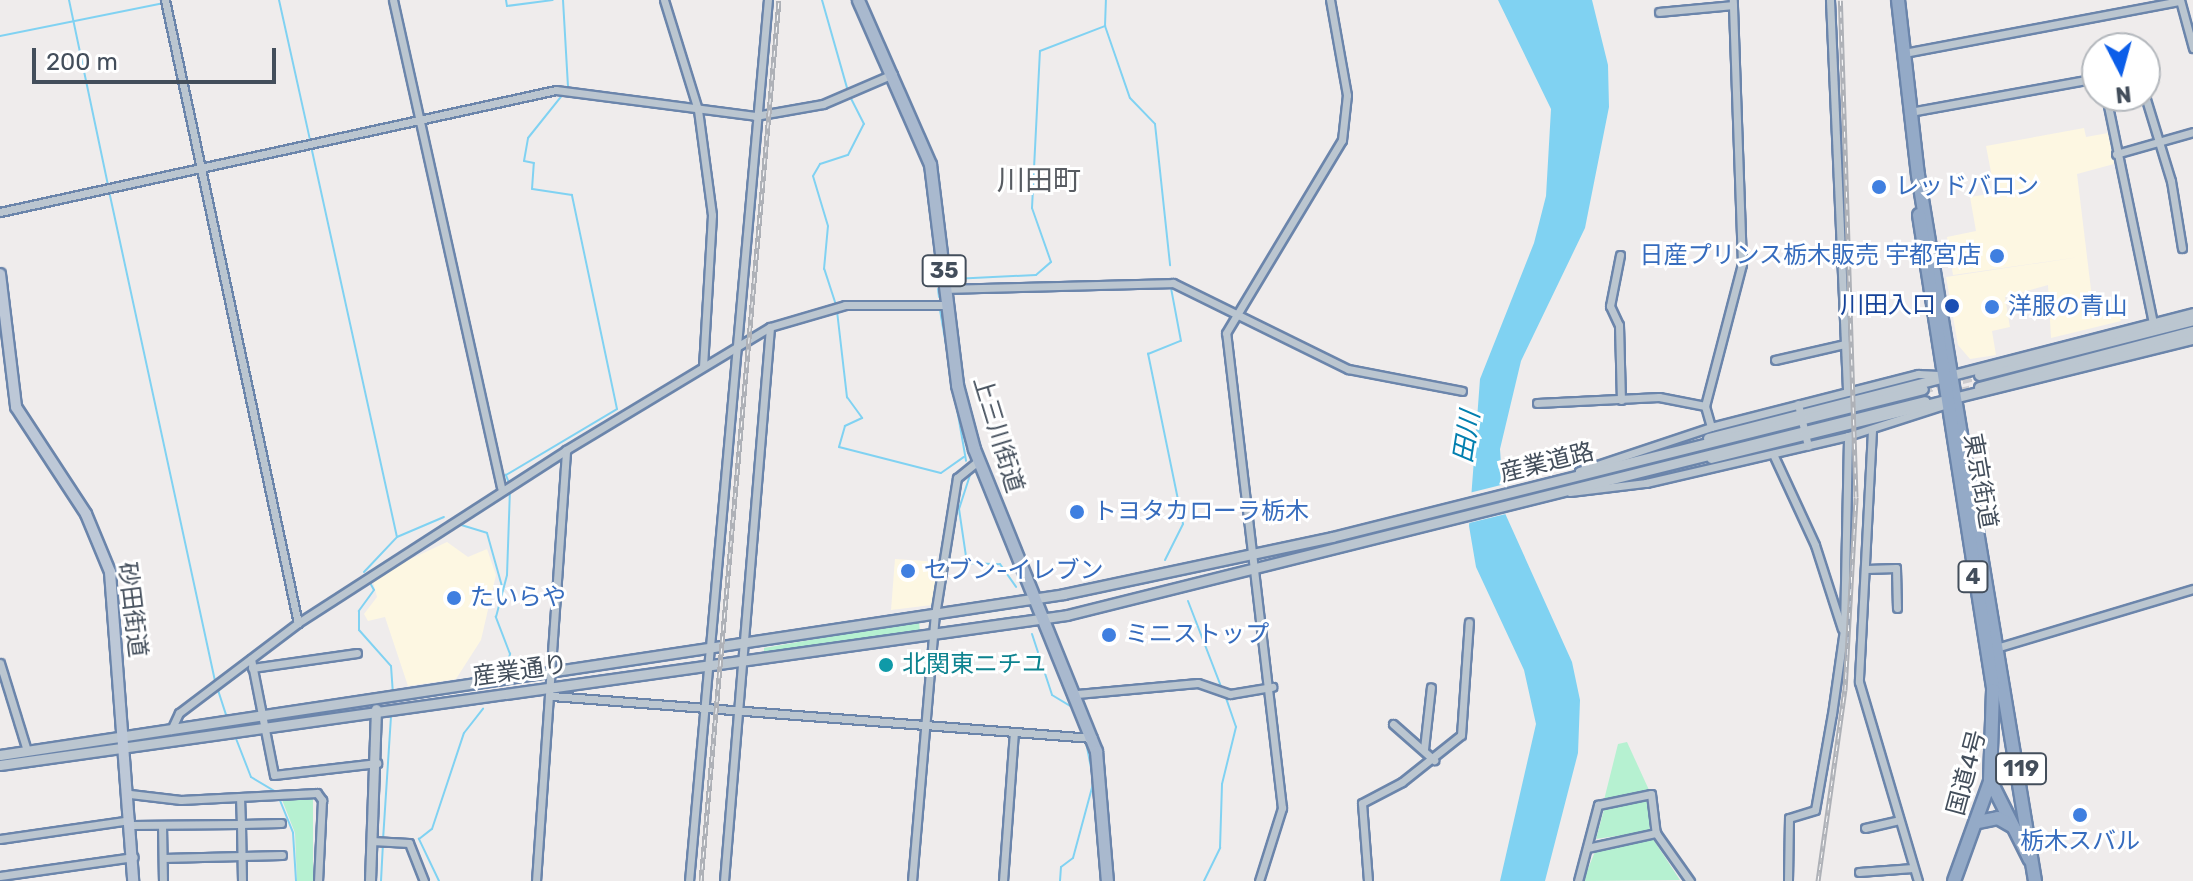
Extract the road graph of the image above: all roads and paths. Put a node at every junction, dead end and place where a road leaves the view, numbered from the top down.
1 (393, 0) edge
2 (664, 0) edge
3 (768, 0) edge
4 (858, 0) edge
5 (1330, 0) edge
6 (1830, 0) edge
7 (1898, 0) edge
8 (2180, 0) edge
9 (1733, 2) edge
10 (165, 3) edge
11 (1659, 12) dead end
12 (2193, 48) edge
13 (1904, 53) junction
14 (893, 74) junction
15 (2081, 81) edge
16 (698, 110) junction
17 (1910, 112) junction
18 (2109, 112) edge
19 (2150, 112) edge
20 (755, 116) junction
21 (422, 123) junction
22 (2193, 132) edge
23 (2159, 141) junction
24 (2116, 154) junction
25 (200, 171) junction
26 (1918, 175) junction
27 (0, 212) edge
28 (2182, 248) dead end
29 (1620, 255) dead end
30 (0, 274) edge
31 (946, 289) junction
32 (947, 305) junction
33 (1235, 311) junction
34 (2193, 313) edge
35 (2193, 320) edge
36 (2153, 322) junction
37 (770, 327) junction
38 (2193, 331) edge
39 (2193, 339) edge
40 (1845, 344) junction
41 (734, 348) junction
42 (1775, 360) dead end
43 (703, 366) junction
44 (1954, 371) junction
45 (1939, 375) junction
46 (1979, 375) tunnel mouth
47 (1979, 387) tunnel mouth
48 (1923, 389) tunnel mouth
49 (1462, 391) dead end
50 (1847, 392) junction
51 (1621, 400) junction
52 (1925, 401) tunnel mouth
53 (1959, 401) junction
54 (1537, 403) dead end
55 (1798, 404) junction
56 (1944, 405) junction
57 (1705, 406) junction
58 (1711, 427) junction
59 (1872, 430) junction
60 (1848, 436) junction
61 (1808, 446) junction
62 (566, 450) junction
63 (1773, 454) junction
64 (1661, 460) junction
65 (978, 461) junction
66 (501, 487) junction
67 (1549, 488) junction
68 (1455, 512) junction
69 (1252, 554) junction
70 (1866, 569) junction
71 (1254, 573) junction
72 (2193, 589) edge
73 (1037, 599) junction
74 (1897, 608) dead end
75 (935, 615) junction
76 (1045, 619) junction
77 (1469, 622) dead end
78 (298, 623) junction
79 (1843, 631) junction
80 (933, 637) junction
81 (744, 647) junction
82 (2000, 647) junction
83 (1986, 649) junction
84 (357, 653) dead end
85 (708, 653) junction
86 (251, 659) junction
87 (743, 659) junction
88 (0, 663) edge
89 (707, 664) junction
90 (252, 668) junction
91 (2004, 672) junction
92 (553, 675) junction
93 (1272, 687) junction
94 (1431, 687) dead end
95 (552, 691) junction
96 (1077, 694) junction
97 (376, 706) junction
98 (704, 707) junction
99 (738, 710) junction
100 (259, 717) junction
101 (1393, 724) dead end
102 (925, 725) junction
103 (266, 727) junction
104 (171, 730) junction
105 (1014, 732) junction
106 (2016, 737) junction
107 (1092, 738) junction
108 (125, 742) junction
109 (1424, 749) junction
110 (27, 751) junction
111 (0, 755) edge
112 (1434, 760) junction
113 (377, 763) junction
114 (0, 765) edge
115 (1990, 780) junction
116 (130, 794) junction
117 (240, 797) junction
118 (1899, 820) junction
119 (1978, 822) junction
120 (132, 823) junction
121 (281, 823) dead end
122 (241, 824) junction
123 (162, 825) junction
124 (1865, 828) dead end
125 (2017, 832) junction
126 (1656, 833) junction
127 (0, 839) edge
128 (372, 841) junction
129 (1587, 848) junction
130 (282, 855) dead end
131 (242, 856) junction
132 (134, 857) junction
133 (163, 858) junction
134 (2033, 867) junction
135 (1913, 868) junction
136 (1859, 872) dead end
137 (0, 876) edge
138 (1687, 880) edge
139 (133, 881) edge
140 (163, 881) edge
141 (242, 881) edge
142 (318, 881) edge
143 (370, 881) edge
144 (424, 881) edge
145 (536, 881) edge
146 (689, 881) edge
147 (724, 881) edge
148 (912, 881) edge
149 (1003, 881) edge
150 (1107, 881) edge
151 (1259, 881) edge
152 (1368, 881) edge
153 (1578, 881) edge
154 (1788, 881) edge
155 (1918, 881) edge
156 (1954, 881) edge
157 (2035, 881) edge

1 - 21 street
2 - 16 street
3 - 20 street
4 - 14 main road, 上三川街道 / 35
5 - 33 street
6 - 40 street
7 - 13 highway, 東京街道 / 4
8 - 12 street
8 - 13 street
9 - 11 street
9 - 57 street
10 - 25 street
13 - 17 highway, 東京街道 / 4
14 - 20 street
14 - 31 main road, 上三川街道 / 35
15 - 17 street
16 - 20 street
16 - 21 street
16 - 43 street
17 - 26 highway, 東京街道 / 4
18 - 24 street
19 - 23 street
20 - 41 street
21 - 25 street
21 - 66 street
22 - 23 street
23 - 24 street
23 - 28 street
24 - 36 street
25 - 27 street
25 - 78 street
26 - 44 highway, 東京街道 / 4
26 - 45 highway, 東京街道 / 4
29 - 51 street
30 - 108 main road, 砂田街道
31 - 32 main road, 上三川街道 / 35
31 - 33 street
32 - 37 street
32 - 65 main road, 上三川街道 / 35
33 - 49 street
33 - 69 street
34 - 36 street
35 - 46 street
36 - 44 street
37 - 41 street
37 - 81 street
38 - 47 street
39 - 53 street
40 - 42 street
40 - 50 street
41 - 43 street
41 - 85 street
43 - 62 street
44 - 45 street
44 - 53 highway, 東京街道 / 4
45 - 50 street
45 - 56 highway, 東京街道 / 4
45 - 64 street
48 - 64 street, 産業道路
50 - 55 street
51 - 54 street
51 - 57 street
52 - 64 street, 産業道路
53 - 56 street
53 - 82 highway, 東京街道 / 4
55 - 58 street
55 - 61 street, bridge
56 - 59 street
56 - 64 street
56 - 83 highway, 東京街道 / 4
57 - 58 street
58 - 67 street
59 - 60 street
59 - 70 street
60 - 61 street
60 - 79 street
61 - 63 street
62 - 66 street
62 - 92 street
63 - 67 street
63 - 79 street
64 - 67 street, 産業道路
65 - 73 main road, 上三川街道 / 35
65 - 75 street
66 - 78 street
67 - 68 street, 産業道路
68 - 69 street, 産業道路
68 - 71 street, 産業道路
69 - 71 street
69 - 73 street, 産業道路
70 - 74 street
70 - 118 street
71 - 76 street, 産業道路
71 - 93 street
72 - 82 street
73 - 75 street, 産業通り
73 - 76 main road, 上三川街道 / 35
75 - 80 street
75 - 81 street, 産業通り
76 - 80 street, 産業通り
76 - 96 main road, 上三川街道 / 35
77 - 112 street
78 - 86 street
79 - 154 street
80 - 87 street, 産業通り
80 - 102 street
81 - 85 street, 産業通り
81 - 87 street
82 - 83 street
82 - 91 highway, 東京街道 / 4
83 - 115 highway, 東京街道 / 4
84 - 90 street
85 - 89 street
85 - 92 street, 産業通り
86 - 90 street
86 - 104 street
87 - 89 street, 産業通り
87 - 99 street
88 - 110 street
89 - 95 street, 産業通り
89 - 98 street
90 - 100 street
91 - 106 highway, 東京街道 / 119
91 - 115 highway, 国道4号 / 4
92 - 95 street
92 - 97 street, 産業通り
93 - 96 street
93 - 151 street
94 - 109 street
95 - 97 street, 産業通り
95 - 98 street
95 - 145 street
96 - 107 main road, 上三川街道 / 35
97 - 100 street, 産業通り
97 - 103 street, 産業通り
97 - 113 street
98 - 99 street
98 - 146 street
99 - 102 street
99 - 147 street
100 - 103 street
100 - 104 street, 産業通り
101 - 109 street
102 - 105 street
102 - 148 street
103 - 108 street, 産業通り
103 - 113 street
104 - 108 street, 産業通り
105 - 107 street
105 - 149 street
106 - 125 highway, 東京街道 / 119
106 - 134 highway, 東京街道 / 119
107 - 150 main road, 上三川街道 / 35
108 - 110 street, 産業通り
108 - 114 street, 産業通り
108 - 116 main road, 砂田街道
109 - 112 street
110 - 111 street, 産業通り
112 - 152 street
113 - 128 street
115 - 119 highway, 国道4号 / 4
115 - 125 highway, 東京街道 / 119
116 - 117 street
116 - 120 main road, 砂田街道
117 - 122 street
117 - 142 street
118 - 124 street
118 - 135 street
119 - 125 highway
119 - 156 highway, 国道4号 / 4
120 - 123 street
120 - 127 street
120 - 132 main road, 砂田街道
121 - 122 street
122 - 123 street
122 - 131 street
123 - 133 street
125 - 134 highway, 東京街道 / 119
126 - 129 street
126 - 129 street
126 - 138 street
128 - 143 street
128 - 144 street
129 - 153 street
130 - 131 street
131 - 133 street
131 - 141 street
132 - 137 street
132 - 139 main road, 砂田街道
133 - 140 street
134 - 157 highway, 東京街道 / 119
135 - 136 street
135 - 155 street

